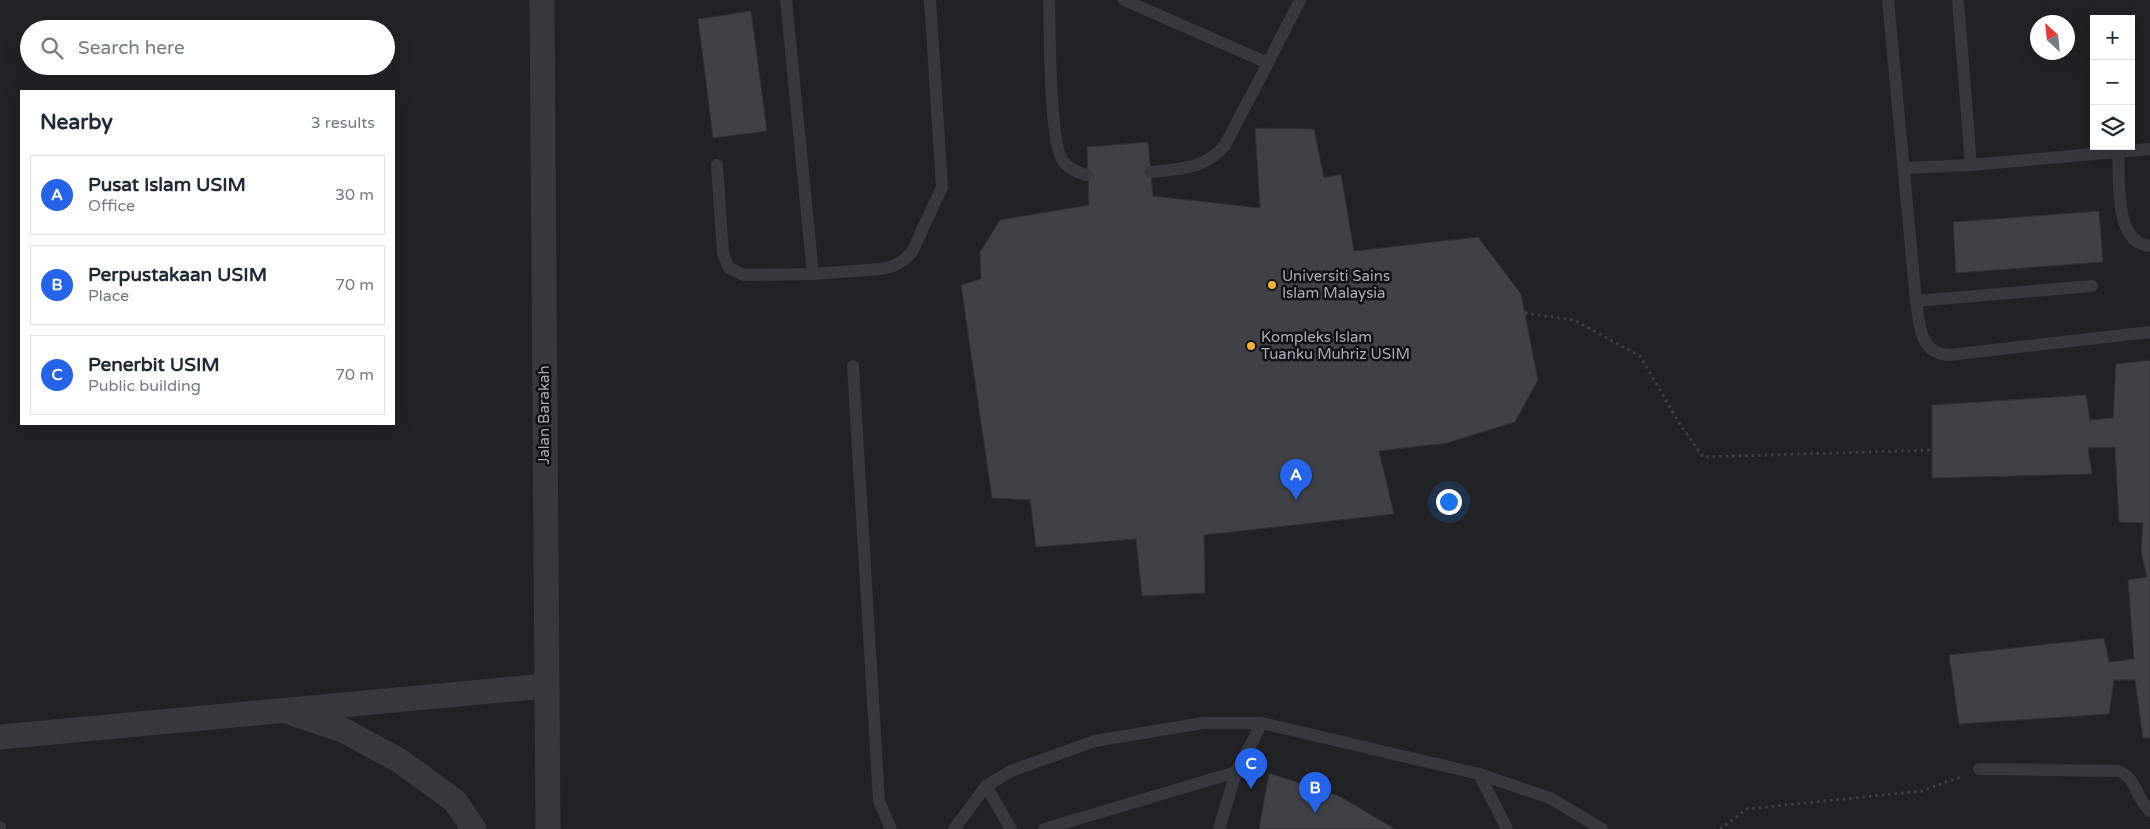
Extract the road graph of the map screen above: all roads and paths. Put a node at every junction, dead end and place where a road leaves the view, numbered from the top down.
1 (542, 0) edge
2 (786, 0) edge
3 (930, 0) edge
4 (1049, 0) edge
5 (1124, 0) edge
6 (1300, 0) edge
7 (1888, 0) edge
8 (1958, 0) edge
9 (1152, 5) edge
10 (1268, 64) junction
11 (2150, 149) edge
12 (2118, 151) junction
13 (1972, 165) junction
14 (717, 166) dead end
15 (1905, 168) junction
16 (1151, 172) dead end
17 (1086, 175) dead end
18 (2150, 246) edge
19 (813, 274) junction
20 (2092, 286) dead end
21 (1916, 301) junction
22 (1525, 313) dead end
23 (2150, 332) edge
24 (852, 366) dead end
25 (1932, 450) dead end
26 (545, 686) junction
27 (287, 711) junction
28 (1262, 723) junction
29 (0, 737) edge
30 (1979, 769) joint
31 (1236, 772) junction
32 (1479, 774) junction
33 (986, 786) junction
34 (2150, 811) edge
35 (474, 829) edge
36 (548, 829) edge
37 (891, 829) edge
38 (954, 829) edge
39 (1010, 829) edge
40 (1044, 829) edge
41 (1219, 829) edge
42 (1507, 829) edge
43 (1602, 829) edge
44 (1720, 829) edge

1 - 26 street, Jalan Barakah
2 - 19 lane
3 - 19 lane
4 - 17 lane
5 - 9 lane
6 - 10 lane
7 - 15 lane
8 - 13 lane
9 - 10 lane
10 - 16 lane
11 - 12 lane
12 - 13 lane
12 - 18 lane
13 - 15 lane
14 - 19 lane
15 - 21 lane
20 - 21 lane
21 - 23 lane
22 - 25 path
24 - 37 lane
26 - 27 street
26 - 36 street, Jalan Barakah
27 - 29 street
27 - 35 street
28 - 31 lane
28 - 32 lane
28 - 33 lane
30 - 34 lane
30 - 44 path
31 - 40 lane
31 - 41 lane
32 - 42 lane
32 - 43 lane
33 - 38 lane
33 - 39 lane

